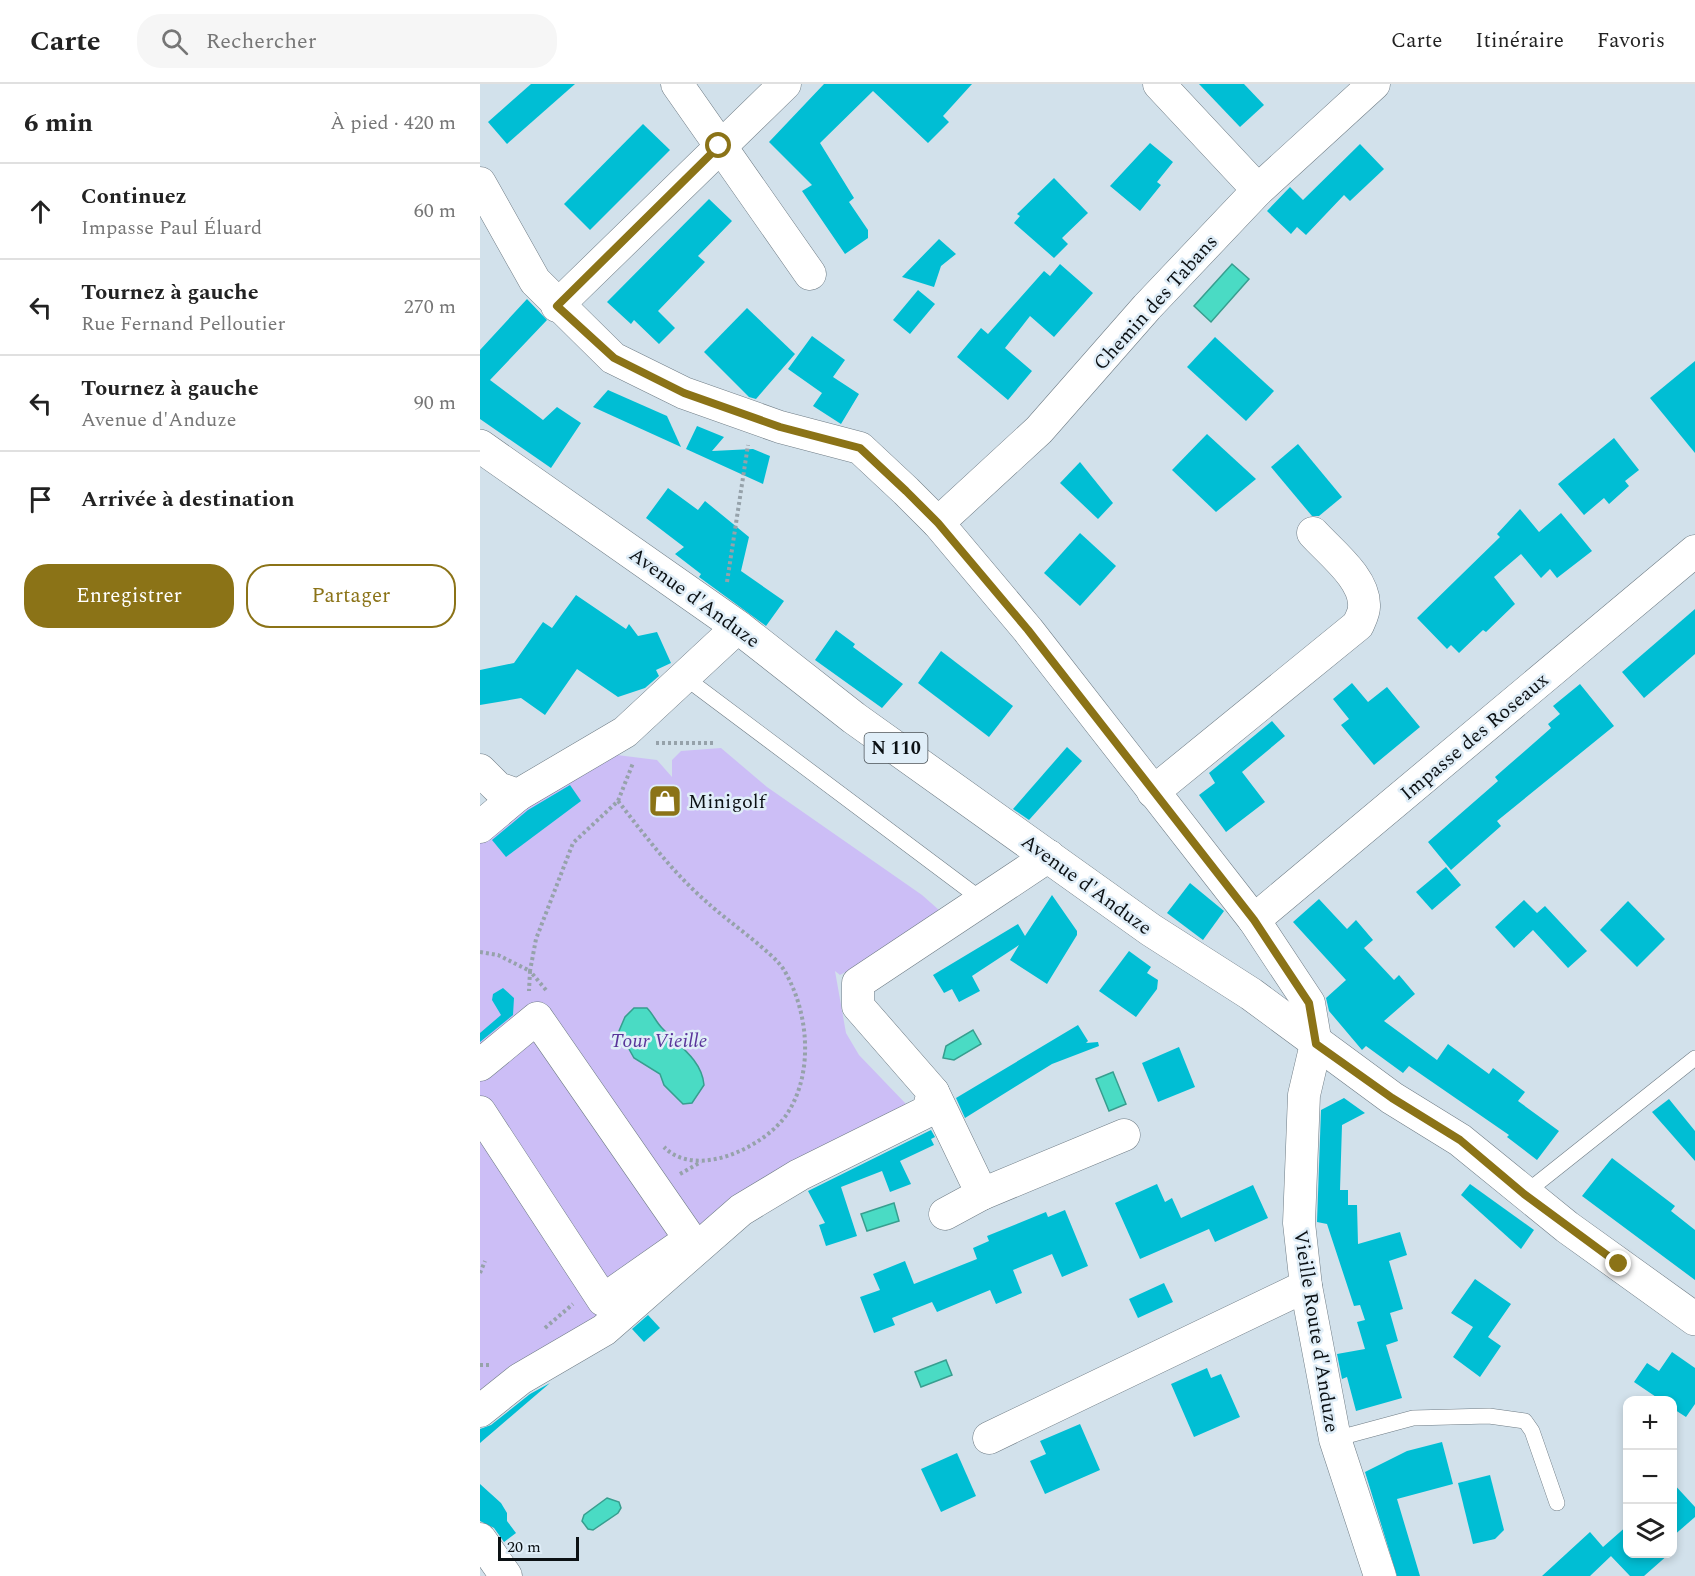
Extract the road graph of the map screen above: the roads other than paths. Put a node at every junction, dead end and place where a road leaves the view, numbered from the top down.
1 (677, 84) edge
2 (784, 84) edge
3 (1160, 84) edge
4 (1374, 84) edge
5 (719, 146) junction
6 (480, 183) edge
7 (1258, 190) junction
8 (810, 274) dead end
9 (557, 306) junction
10 (480, 446) edge
11 (938, 523) junction
12 (1313, 533) dead end
13 (1695, 551) edge
14 (730, 621) junction
15 (683, 676) junction
16 (480, 770) edge
17 (1153, 792) junction
18 (518, 795) junction
19 (480, 827) edge
20 (1049, 856) junction
21 (982, 900) junction
22 (1254, 920) junction
23 (1316, 1044) junction
24 (1695, 1058) edge
25 (480, 1065) edge
26 (933, 1092) junction
27 (480, 1112) edge
28 (1124, 1135) dead end
29 (982, 1194) junction
30 (1524, 1194) junction
31 (945, 1214) dead end
32 (1306, 1286) junction
33 (1695, 1319) edge
34 (480, 1411) edge
35 (989, 1438) dead end
36 (1335, 1439) junction
37 (1557, 1503) dead end
38 (480, 1539) edge
39 (506, 1576) edge
40 (1380, 1576) edge

1 - 5 street
2 - 5 street
3 - 7 street
4 - 7 street, Chemin des Tabans
5 - 8 street
5 - 9 street
6 - 9 street
7 - 11 street, Chemin des Tabans
9 - 11 street
10 - 14 main road, Avenue d'Anduze / N 110
11 - 17 street
12 - 17 street
13 - 22 street, Impasse des Roseaux
14 - 15 street
14 - 20 main road, Avenue d'Anduze / N 110
15 - 18 street
15 - 21 lane
16 - 18 street
17 - 22 street
18 - 19 street
20 - 21 street
20 - 23 main road, Avenue d'Anduze / N 110
21 - 26 street
22 - 23 street
23 - 30 main road, Avenue d'Anduze / N 110
23 - 32 street, Vieille Route d'Anduze
24 - 30 lane
25 - 27 street
26 - 29 street
26 - 34 street
28 - 29 street
29 - 31 street
30 - 33 main road, Avenue d'Anduze / N 110
32 - 35 street
32 - 36 street, Vieille Route d'Anduze
36 - 37 lane
36 - 40 street, Vieille Route d'Anduze
38 - 39 street

